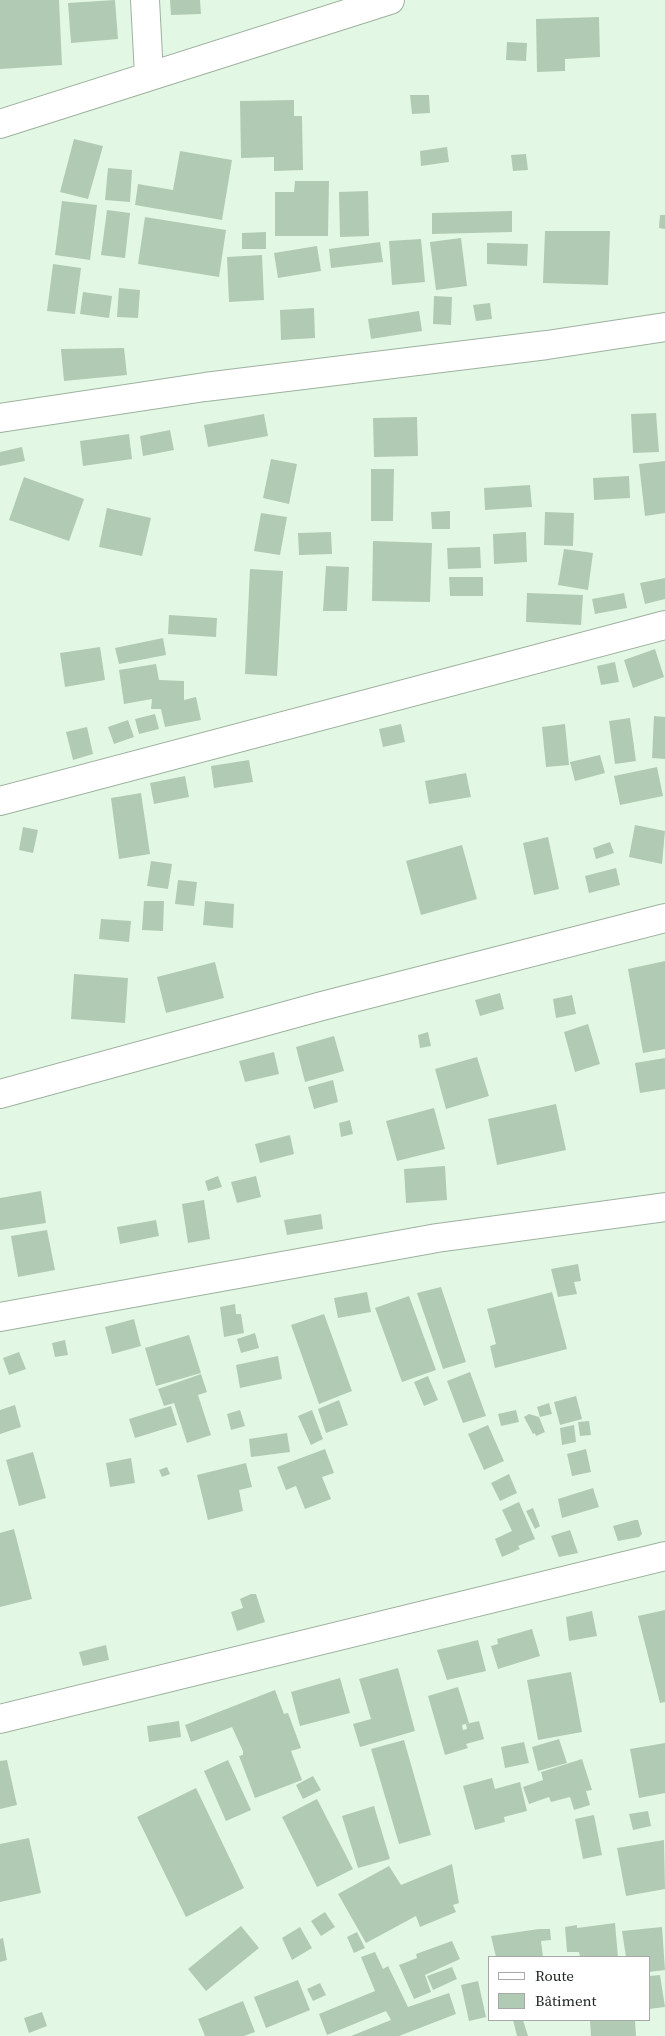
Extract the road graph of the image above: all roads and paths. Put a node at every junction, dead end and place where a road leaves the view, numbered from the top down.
1 (145, 0) edge
2 (390, 0) edge
3 (149, 75) junction
4 (0, 124) edge
5 (665, 327) edge
6 (0, 418) edge
7 (665, 625) edge
8 (0, 801) edge
9 (665, 918) edge
10 (0, 1094) edge
11 (665, 1207) edge
12 (0, 1317) edge
13 (665, 1556) edge
14 (0, 1719) edge

1 - 3 street
2 - 3 street
3 - 4 street
5 - 6 street
7 - 8 street
9 - 10 street
11 - 12 street
13 - 14 street

